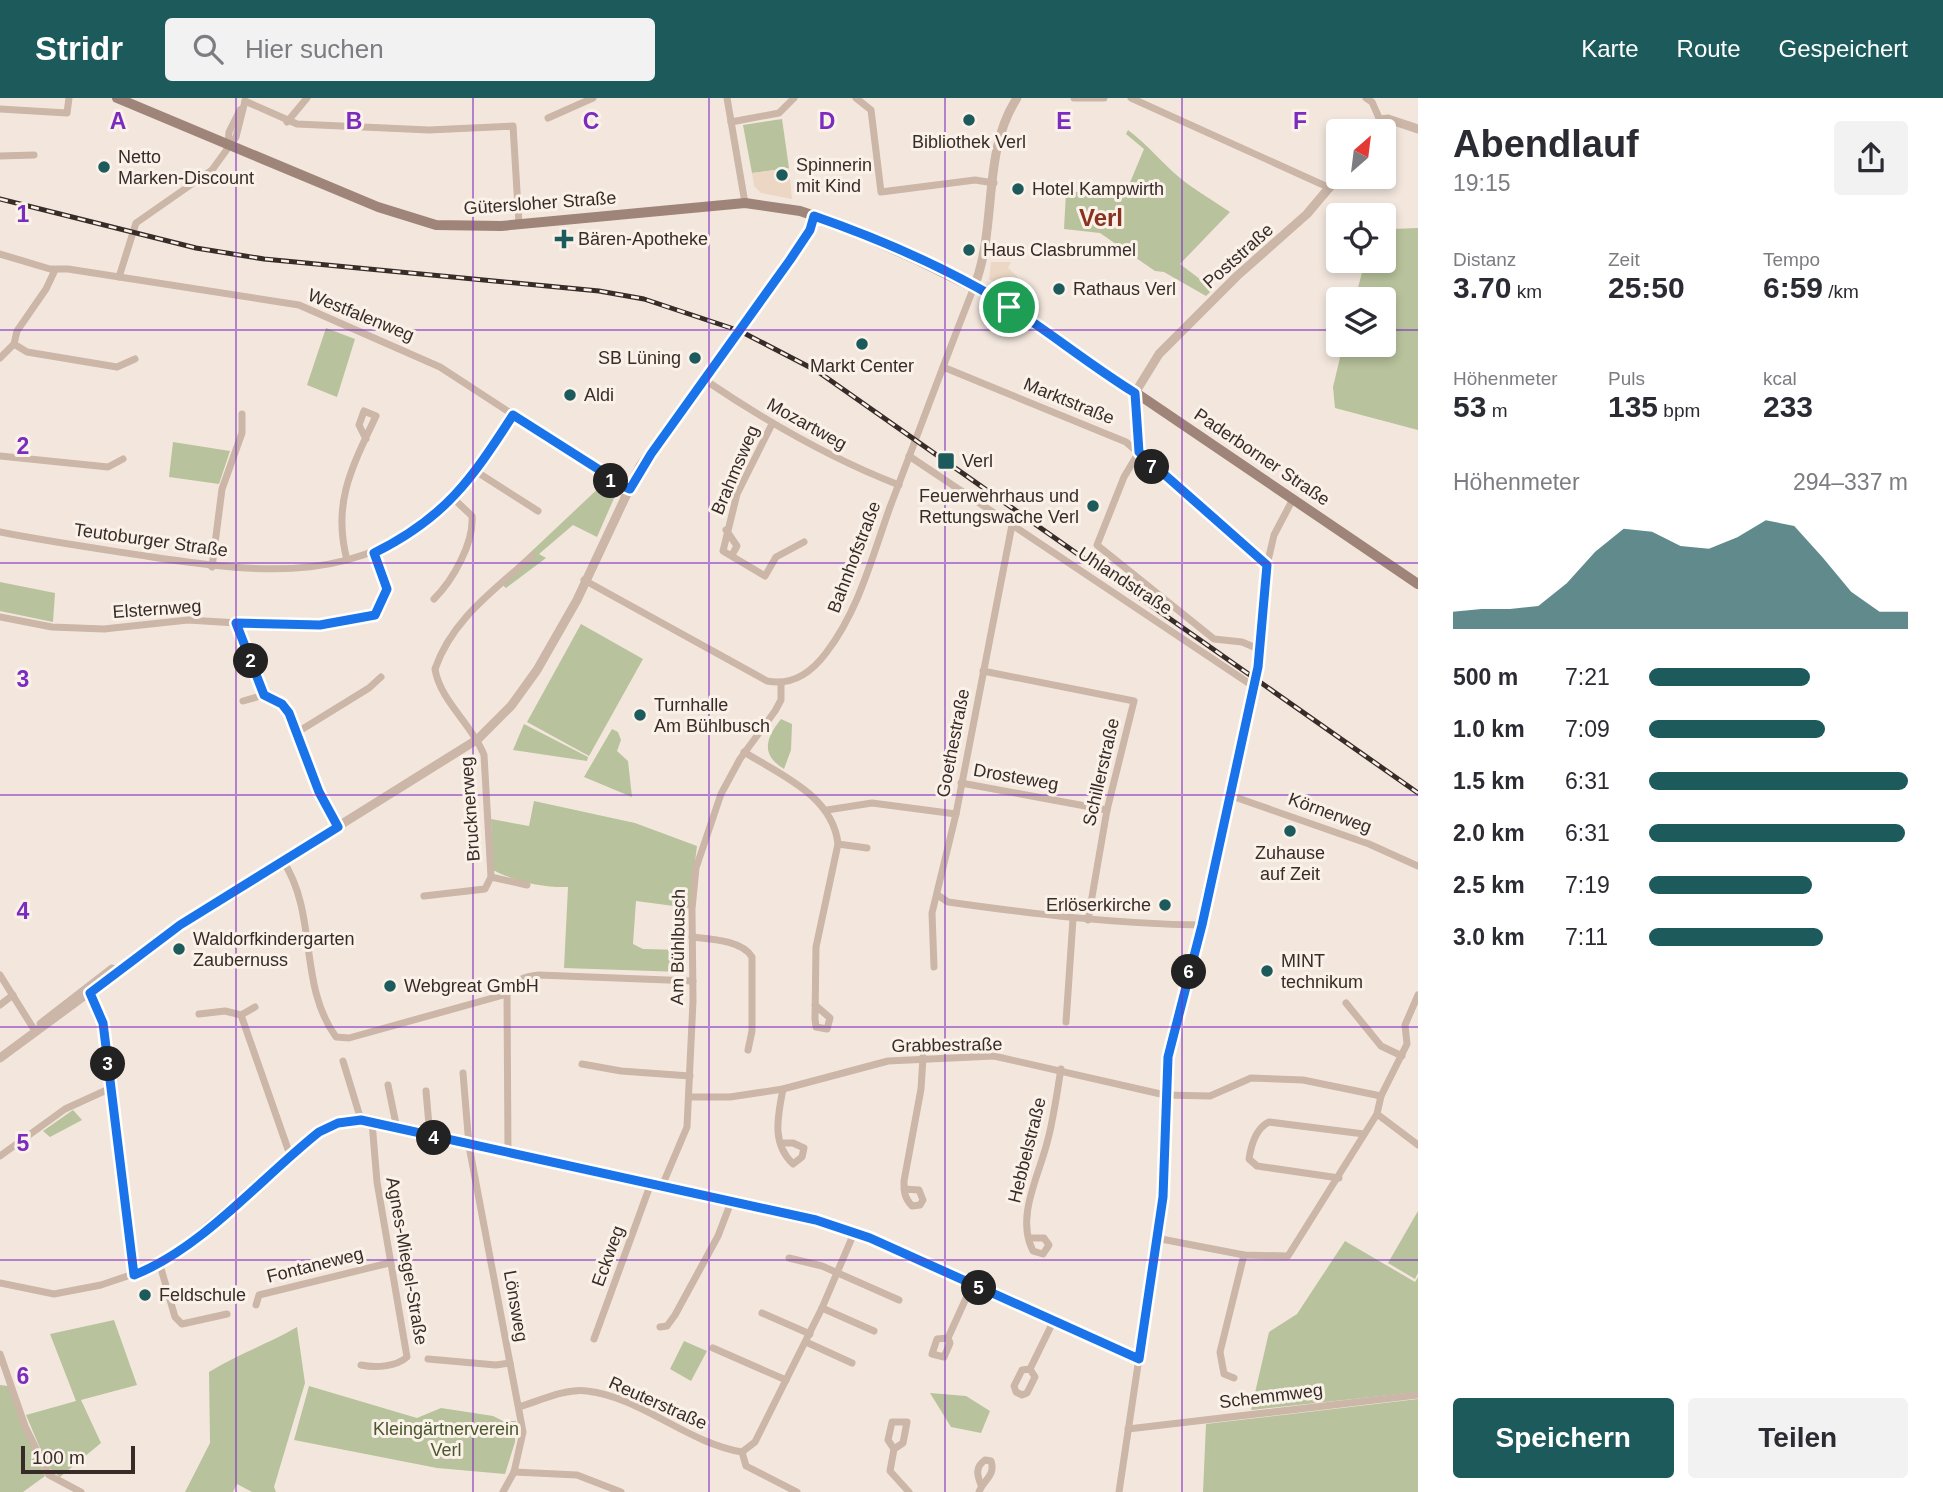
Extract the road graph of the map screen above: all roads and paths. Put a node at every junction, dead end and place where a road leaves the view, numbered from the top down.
1 (69, 98) edge
2 (117, 98) edge
3 (307, 98) edge
4 (593, 98) edge
5 (727, 98) edge
6 (794, 98) edge
7 (856, 98) edge
8 (1017, 98) edge
9 (1074, 98) edge
10 (1104, 98) edge
11 (1130, 98) edge
12 (1366, 98) edge
13 (245, 99) edge
14 (0, 109) edge
15 (548, 118) dead end
16 (1380, 119) edge
17 (1396, 121) edge
18 (287, 122) junction
19 (731, 122) junction
20 (1418, 129) edge
21 (228, 145) junction
22 (34, 155) dead end
23 (0, 156) edge
24 (994, 183) junction
25 (1326, 186) edge
26 (1329, 189) edge
27 (745, 203) junction
28 (814, 216) junction
29 (519, 224) junction
30 (0, 254) edge
31 (55, 270) junction
32 (119, 278) junction
33 (974, 287) junction
34 (14, 344) junction
35 (0, 358) edge
36 (135, 359) dead end
37 (943, 367) junction
38 (705, 380) junction
39 (1135, 393) junction
40 (242, 414) dead end
41 (513, 415) junction
42 (772, 424) junction
43 (366, 439) dead end
44 (1139, 452) junction
45 (0, 456) edge
46 (909, 456) junction
47 (123, 459) dead end
48 (477, 472) junction
49 (899, 485) junction
50 (630, 489) junction
51 (454, 499) junction
52 (1293, 499) junction
53 (538, 511) dead end
54 (1012, 525) junction
55 (0, 532) edge
56 (804, 542) dead end
57 (374, 553) junction
58 (532, 555) dead end
59 (347, 560) junction
60 (1267, 565) junction
61 (212, 567) junction
62 (584, 580) junction
63 (1418, 584) edge
64 (434, 599) dead end
65 (0, 617) edge
66 (236, 623) junction
67 (1261, 650) junction
68 (983, 671) junction
69 (381, 677) dead end
70 (781, 683) junction
71 (1253, 686) junction
72 (264, 695) junction
73 (243, 701) dead end
74 (296, 733) junction
75 (478, 739) junction
76 (744, 752) junction
77 (961, 783) junction
78 (1229, 795) junction
79 (827, 810) junction
80 (1107, 810) junction
81 (956, 814) junction
82 (338, 827) junction
83 (838, 844) junction
84 (867, 848) dead end
85 (283, 861) junction
86 (1418, 866) edge
87 (491, 877) junction
88 (527, 885) dead end
89 (424, 896) dead end
90 (939, 896) junction
91 (1073, 919) junction
92 (1088, 920) junction
93 (1202, 925) junction
94 (692, 937) junction
95 (934, 967) dead end
96 (0, 975) edge
97 (693, 981) junction
98 (88, 990) junction
99 (507, 994) junction
100 (13, 995) junction
101 (1418, 995) edge
102 (1346, 1003) dead end
103 (0, 1005) edge
104 (815, 1005) dead end
105 (254, 1007) dead end
106 (199, 1014) dead end
107 (241, 1015) junction
108 (1066, 1022) dead end
109 (36, 1031) junction
110 (748, 1050) dead end
111 (1402, 1056) junction
112 (923, 1057) junction
113 (0, 1058) edge
114 (344, 1061) dead end
115 (582, 1064) dead end
116 (1061, 1069) junction
117 (463, 1073) dead end
118 (690, 1076) junction
119 (388, 1085) dead end
120 (111, 1088) junction
121 (783, 1090) junction
122 (426, 1091) dead end
123 (1165, 1095) junction
124 (689, 1097) junction
125 (1381, 1097) junction
126 (1377, 1114) junction
127 (361, 1120) junction
128 (372, 1122) junction
129 (397, 1129) junction
130 (1364, 1135) junction
131 (430, 1137) junction
132 (781, 1143) dead end
133 (1418, 1145) edge
134 (469, 1146) junction
135 (508, 1153) junction
136 (290, 1155) junction
137 (0, 1156) edge
138 (1339, 1178) junction
139 (651, 1183) junction
140 (662, 1186) junction
141 (904, 1189) dead end
142 (731, 1202) junction
143 (854, 1233) junction
144 (1029, 1238) dead end
145 (1156, 1238) junction
146 (1244, 1255) junction
147 (789, 1258) dead end
148 (389, 1263) junction
149 (160, 1265) junction
150 (838, 1272) junction
151 (134, 1275) junction
152 (0, 1283) edge
153 (972, 1285) junction
154 (899, 1300) dead end
155 (256, 1305) dead end
156 (822, 1308) junction
157 (762, 1313) dead end
158 (227, 1314) dead end
159 (1053, 1322) junction
160 (660, 1327) dead end
161 (874, 1331) dead end
162 (810, 1334) junction
163 (948, 1338) dead end
164 (594, 1339) dead end
165 (806, 1342) junction
166 (713, 1348) dead end
167 (0, 1354) edge
168 (428, 1359) dead end
169 (1139, 1359) junction
170 (510, 1363) junction
171 (852, 1363) dead end
172 (361, 1365) dead end
173 (1030, 1369) dead end
174 (3, 1377) edge
175 (1234, 1378) dead end
176 (786, 1380) junction
177 (1418, 1395) edge
178 (519, 1407) junction
179 (1128, 1429) junction
180 (894, 1448) dead end
181 (742, 1452) junction
182 (514, 1472) junction
183 (81, 1492) edge
184 (503, 1492) edge
185 (621, 1492) edge
186 (797, 1492) edge
187 (909, 1492) edge
188 (1119, 1492) edge

1 - 14 street
2 - 21 main road, Gütersloher Straße
3 - 18 street
4 - 15 street
5 - 19 street
6 - 19 street
7 - 24 street
8 - 24 street
9 - 10 street
11 - 25 street
12 - 16 street
13 - 18 street
13 - 21 street
17 - 20 street
18 - 29 street
19 - 27 street
21 - 29 main road, Gütersloher Straße
21 - 32 street
22 - 23 street
24 - 33 street
26 - 39 street, Poststraße
27 - 28 main road, Gütersloher Straße
27 - 29 main road, Gütersloher Straße
28 - 33 main road, Gütersloher Straße
28 - 38 street
30 - 31 street, Westfalenweg
31 - 32 street, Westfalenweg
31 - 34 street
32 - 41 street, Westfalenweg
33 - 37 street, Bahnhofstraße
33 - 39 main road, Paderborner Straße
34 - 35 street
34 - 36 street
37 - 44 street, Marktstraße
37 - 46 street, Bahnhofstraße
38 - 42 street, Mozartweg
38 - 50 street
39 - 44 street
39 - 52 main road, Paderborner Straße
40 - 61 street
41 - 48 street, Teutoburger Straße
41 - 50 street, Westfalenweg
42 - 49 street, Mozartweg
42 - 56 street, Brahmsweg
43 - 59 street
44 - 60 street, Marktstraße
44 - 67 street
45 - 47 street
46 - 49 street, Bahnhofstraße
46 - 54 street, Uhlandstraße
48 - 51 street, Teutoburger Straße
48 - 53 street
49 - 70 street, Bahnhofstraße
50 - 62 street
51 - 57 street, Teutoburger Straße
51 - 64 street
52 - 60 street
52 - 63 main road, Paderborner Straße
54 - 68 street, Goethestraße
54 - 71 street, Uhlandstraße
55 - 61 street, Teutoburger Straße
57 - 59 street, Teutoburger Straße
57 - 66 street, Elsternweg
58 - 75 street
59 - 61 street, Teutoburger Straße
60 - 67 street
62 - 70 street
62 - 75 street
65 - 66 street, Elsternweg
66 - 72 street
67 - 71 street
68 - 77 street, Goethestraße
68 - 80 street, Schillerstraße
69 - 74 street
70 - 76 street, Am Bühlbusch
71 - 78 street
72 - 73 street
72 - 74 street
74 - 82 street
75 - 82 street
75 - 87 street, Brucknerweg
76 - 79 street
76 - 94 street, Am Bühlbusch
77 - 80 street, Drosteweg
77 - 81 street, Goethestraße
78 - 86 street, Körnerweg
78 - 93 street
79 - 81 street
79 - 83 street
80 - 92 street, Schillerstraße
81 - 90 street, Goethestraße
82 - 85 street
83 - 84 street
83 - 104 street
85 - 98 street
85 - 99 street
87 - 88 street, Brucknerweg
87 - 89 street, Brucknerweg
90 - 91 street
90 - 95 street, Goethestraße
91 - 92 street
91 - 108 street
92 - 93 street
93 - 123 street
94 - 97 street, Am Bühlbusch
94 - 110 street
96 - 100 street
97 - 99 street
97 - 118 street, Am Bühlbusch
98 - 109 street
98 - 120 street
99 - 135 street
100 - 103 street
100 - 109 street
101 - 111 street
102 - 111 street
105 - 107 street
106 - 107 street
107 - 136 street
109 - 113 street
111 - 125 street
112 - 116 street, Grabbestraße
112 - 121 street, Grabbestraße
112 - 141 street
114 - 127 street
115 - 118 street
116 - 123 street, Grabbestraße
116 - 144 street, Hebbelstraße
117 - 134 street, Lönsweg
118 - 124 street, Am Bühlbusch
119 - 129 street
120 - 137 street
120 - 151 street
121 - 124 street, Grabbestraße
121 - 132 street
122 - 131 street
123 - 125 street, Grabbestraße
123 - 145 street
124 - 140 street, Am Bühlbusch
125 - 126 street
126 - 130 street
126 - 133 street
127 - 128 street
127 - 136 street
128 - 129 street
128 - 148 street, Agnes-Miegel-Straße
129 - 131 street
130 - 138 street
130 - 138 street
131 - 134 street
134 - 135 street
134 - 170 street, Lönsweg
135 - 139 street
136 - 149 street
138 - 146 street
139 - 140 street
139 - 164 street, Eckweg
140 - 142 street
142 - 143 street
142 - 160 street
143 - 150 street
143 - 153 street
145 - 146 street
145 - 169 street
146 - 175 street
147 - 150 street
148 - 155 street, Fontaneweg
148 - 172 street, Agnes-Miegel-Straße
149 - 151 street
149 - 158 street
150 - 154 street
150 - 156 street
151 - 152 street
153 - 159 street
153 - 163 street
156 - 161 street
156 - 162 street
157 - 162 street
159 - 169 street
159 - 173 street
162 - 165 street
165 - 171 street
165 - 176 street
166 - 176 street
167 - 174 street
168 - 170 street, Agnes-Miegel-Straße
169 - 179 street
170 - 178 street, Lönsweg
174 - 183 street
176 - 181 street
177 - 179 street, Schemmweg
178 - 181 street, Reuterstraße
178 - 182 street, Lönsweg
179 - 188 street
180 - 187 street
181 - 186 street
182 - 184 street, Lönsweg
182 - 185 street

